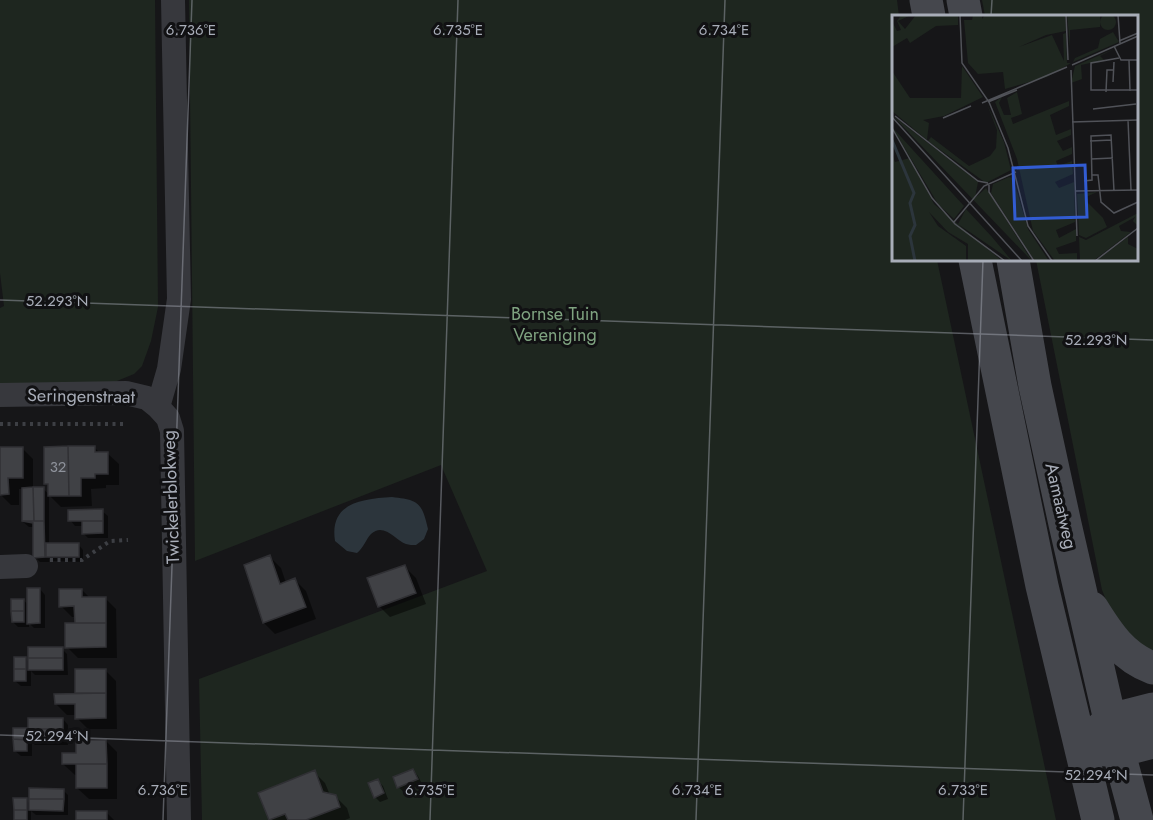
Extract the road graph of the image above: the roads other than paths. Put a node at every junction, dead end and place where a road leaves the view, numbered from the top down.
1 (173, 0) edge
2 (926, 0) edge
3 (963, 0) edge
4 (929, 15) edge
5 (966, 15) edge
6 (975, 261) edge
7 (1013, 261) edge
8 (0, 395) edge
9 (158, 407) junction
10 (26, 566) road end
11 (0, 567) edge
12 (1081, 591) junction
13 (1153, 668) edge
14 (1153, 709) edge
15 (1114, 735) junction
16 (1153, 742) edge
17 (1079, 748) junction
18 (179, 820) edge
19 (1098, 820) edge
20 (1137, 820) edge

1 - 9 street, Twickelerblokweg
2 - 4 main road
3 - 5 main road
6 - 17 main road, Aamaatweg
7 - 12 main road, Aamaatweg
8 - 9 street, Seringenstraat
9 - 18 street, Twickelerblokweg
10 - 11 street
12 - 13 main road
12 - 15 main road, Aamaatweg
14 - 15 main road
15 - 16 main road
15 - 17 main road
15 - 20 main road, Aamaatweg
17 - 19 main road, Aamaatweg

